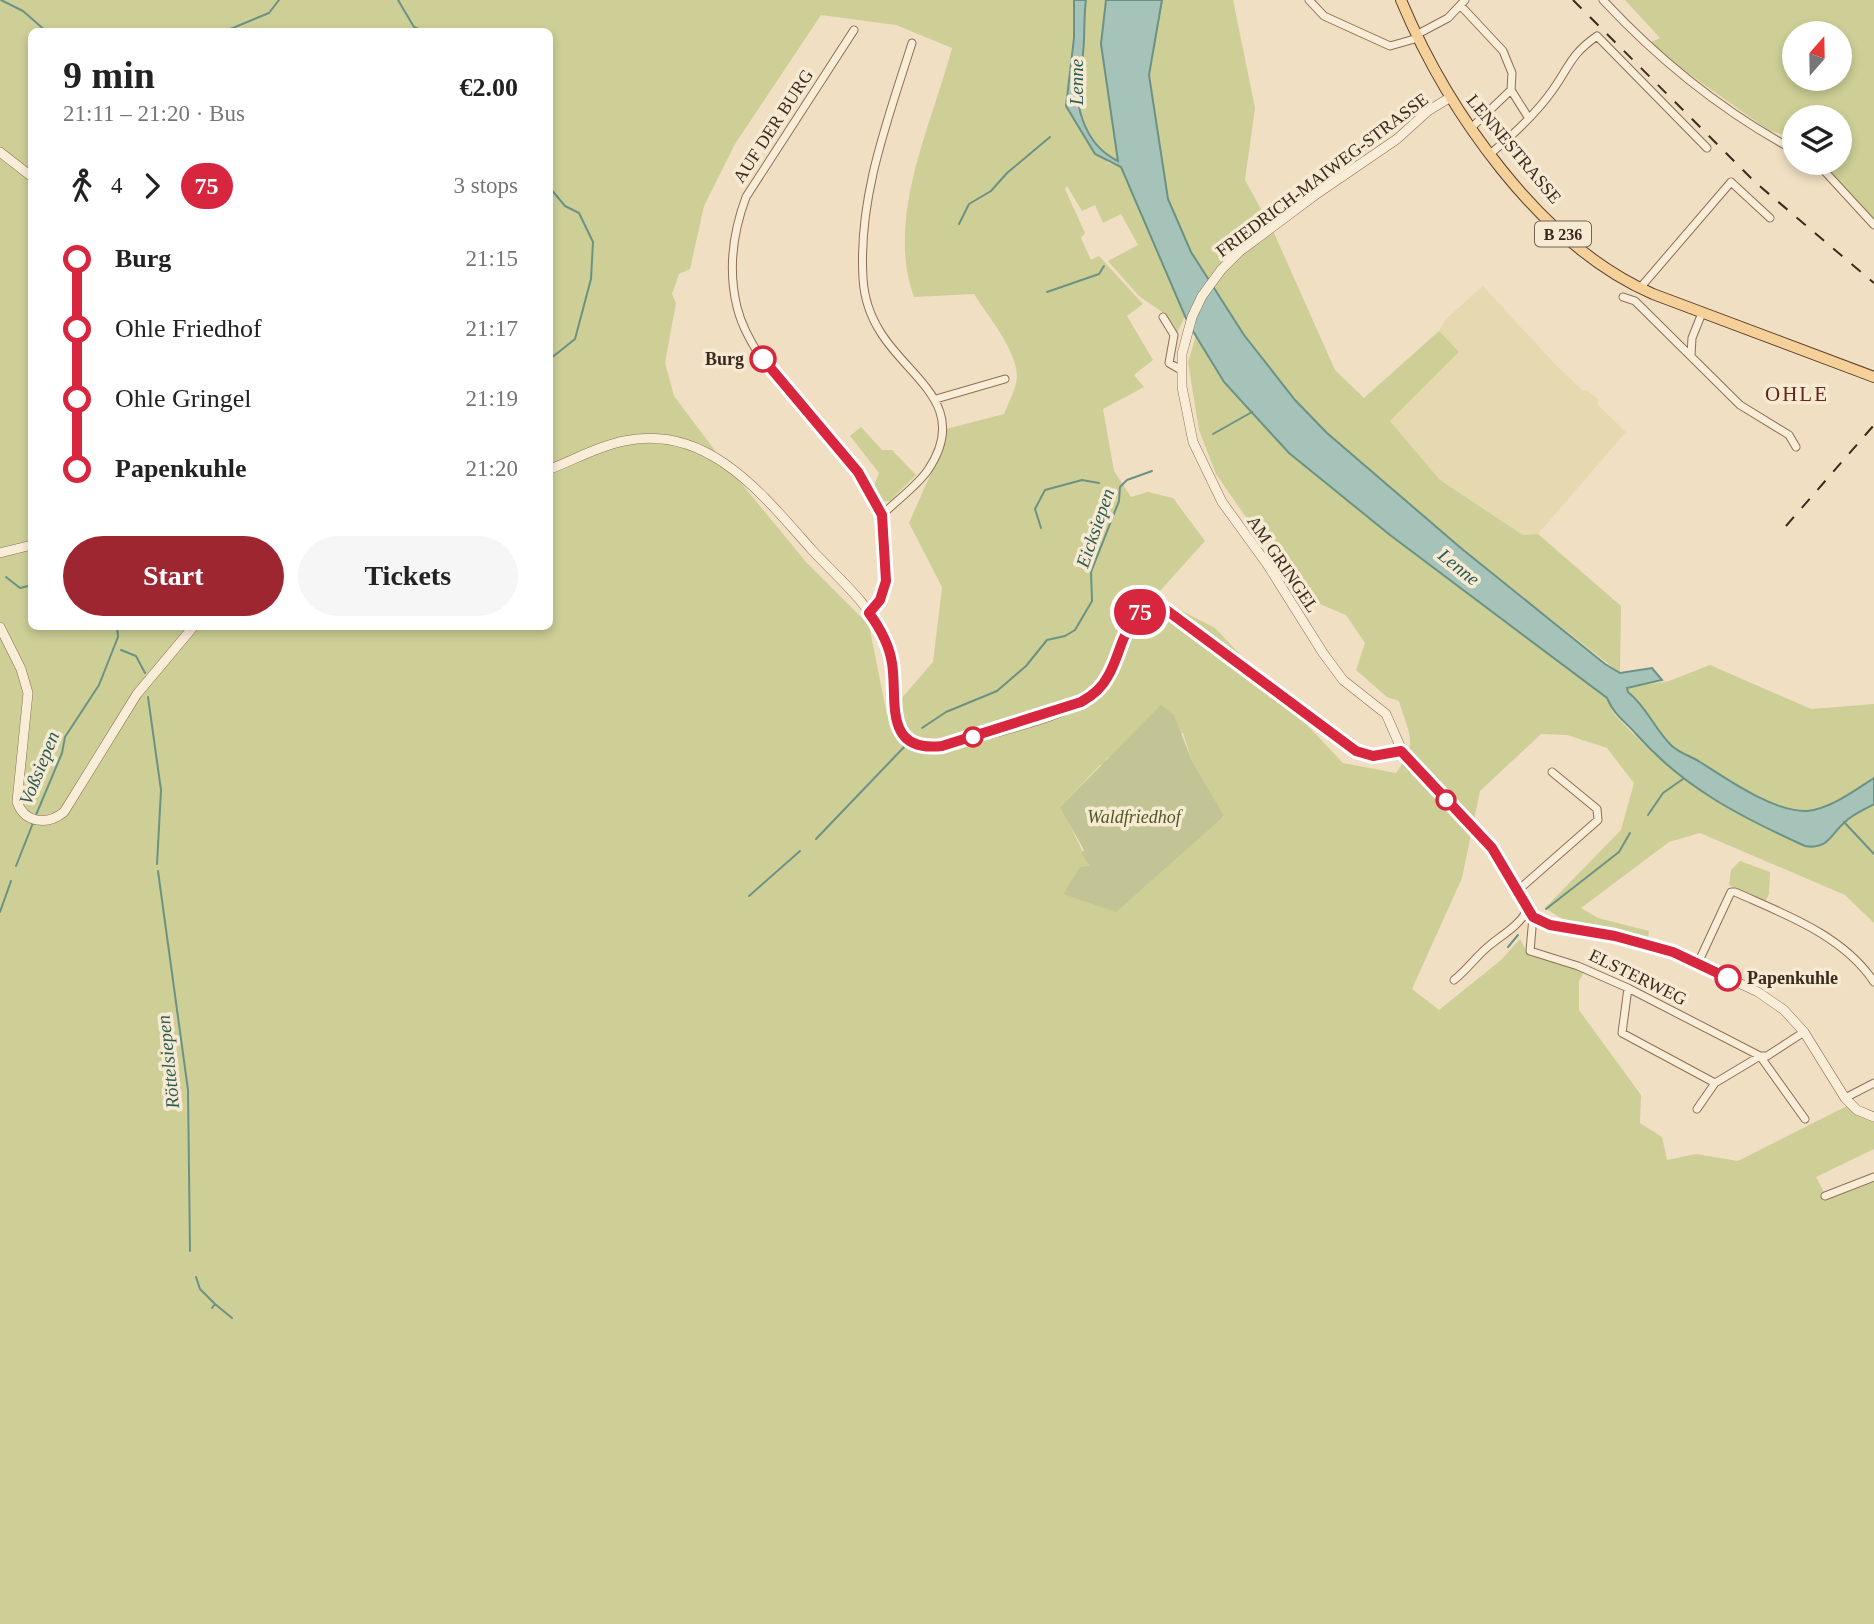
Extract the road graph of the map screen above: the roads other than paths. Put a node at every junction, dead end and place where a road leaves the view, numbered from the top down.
1 (1309, 0) edge
2 (1401, 0) edge
3 (1603, 0) edge
4 (1463, 3) edge
5 (854, 30) dead end
6 (1417, 37) junction
7 (912, 43) dead end
8 (1511, 90) junction
9 (1449, 98) junction
10 (1528, 117) junction
11 (1470, 129) junction
12 (1782, 142) edge
13 (1707, 148) dead end
14 (0, 152) edge
15 (1490, 154) junction
16 (28, 174) edge
17 (1828, 175) edge
18 (1770, 218) dead end
19 (1874, 225) edge
20 (1640, 288) junction
21 (1623, 297) dead end
22 (1702, 313) junction
23 (1163, 317) dead end
24 (1691, 355) junction
25 (1181, 370) junction
26 (1874, 377) edge
27 (1005, 379) dead end
28 (936, 399) junction
29 (1796, 447) dead end
30 (553, 468) edge
31 (882, 515) junction
32 (28, 546) edge
33 (0, 553) edge
34 (869, 613) junction
35 (0, 627) edge
36 (191, 630) edge
37 (1401, 751) junction
38 (1552, 772) dead end
39 (1516, 892) junction
40 (1530, 914) junction
41 (1698, 962) junction
42 (1454, 980) dead end
43 (1874, 982) edge
44 (1628, 988) junction
45 (1804, 1032) junction
46 (1760, 1056) junction
47 (1715, 1083) junction
48 (1874, 1083) edge
49 (1845, 1098) junction
50 (1697, 1109) dead end
51 (1874, 1117) edge
52 (1805, 1119) dead end
53 (1874, 1177) edge
54 (1825, 1196) dead end

1 - 6 street
2 - 6 main road, LENNESTRASSE / B 236
3 - 12 street
4 - 6 street
4 - 8 street
5 - 31 street, AUF DER BURG
6 - 9 main road, LENNESTRASSE / B 236
7 - 28 street
8 - 10 street
8 - 11 street
9 - 11 main road, LENNESTRASSE / B 236
9 - 25 street, FRIEDRICH-MAIWEG-STRASSE
10 - 13 street
10 - 15 street
11 - 15 main road, LENNESTRASSE / B 236
14 - 16 street
15 - 20 main road, LENNESTRASSE / B 236
17 - 19 street
18 - 20 street
20 - 22 main road, LENNESTRASSE / B 236
21 - 24 street
22 - 24 street
22 - 26 main road, LENNESTRASSE / B 236
23 - 25 street
24 - 29 street
25 - 37 street, AM GRINGEL
27 - 28 street
28 - 31 street
30 - 34 street
31 - 34 street, AUF DER BURG
32 - 33 street
34 - 37 street
35 - 36 street
37 - 39 street
38 - 39 street
39 - 40 street
40 - 41 street
40 - 42 street
40 - 44 street, ELSTERWEG
41 - 43 street
41 - 45 street
44 - 46 street, ELSTERWEG
44 - 47 street
45 - 46 street
45 - 49 street
46 - 47 street
46 - 52 street
47 - 50 street
48 - 49 street
49 - 51 street
53 - 54 street

